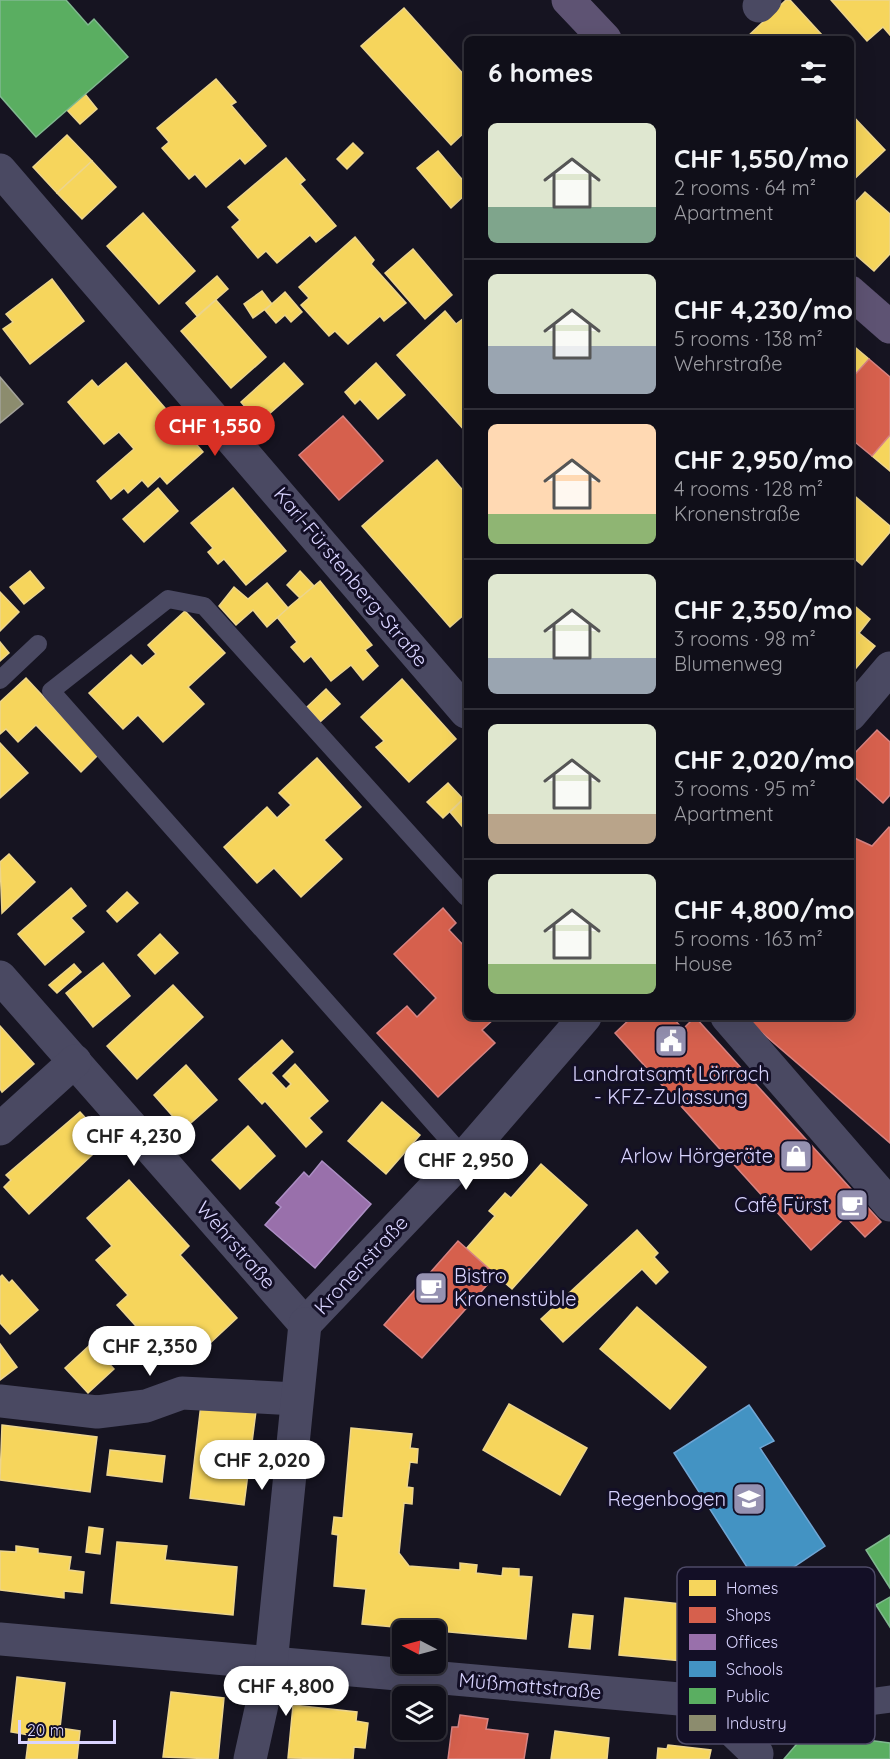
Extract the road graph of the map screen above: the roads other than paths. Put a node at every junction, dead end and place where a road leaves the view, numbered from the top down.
1 (568, 0) edge
2 (602, 36) edge
3 (0, 170) edge
4 (854, 296) edge
5 (890, 327) edge
6 (38, 644) dead end
7 (890, 668) edge
8 (0, 680) edge
9 (464, 710) edge
10 (854, 710) edge
11 (464, 895) edge
12 (0, 977) edge
13 (579, 1020) edge
14 (730, 1020) edge
15 (75, 1061) junction
16 (0, 1129) edge
17 (464, 1157) junction
18 (890, 1205) edge
19 (305, 1324) junction
20 (296, 1399) junction
21 (0, 1401) edge
22 (0, 1639) edge
23 (271, 1664) junction
24 (677, 1699) edge
25 (890, 1699) edge
26 (875, 1701) edge
27 (747, 1744) edge
28 (250, 1759) edge
29 (756, 1759) edge

1 - 2 main road
3 - 9 street, Karl-Fürstenberg-Straße
4 - 5 main road
6 - 8 lane
7 - 10 street
11 - 17 lane
12 - 15 street, Wehrstraße
13 - 17 street, Kronenstraße
14 - 18 street
15 - 16 street
15 - 19 street, Wehrstraße
17 - 19 street, Kronenstraße
19 - 20 street
20 - 21 street
20 - 23 street
22 - 23 street, Müßmattstraße
23 - 24 street, Müßmattstraße
23 - 28 street
25 - 26 street
27 - 29 street

